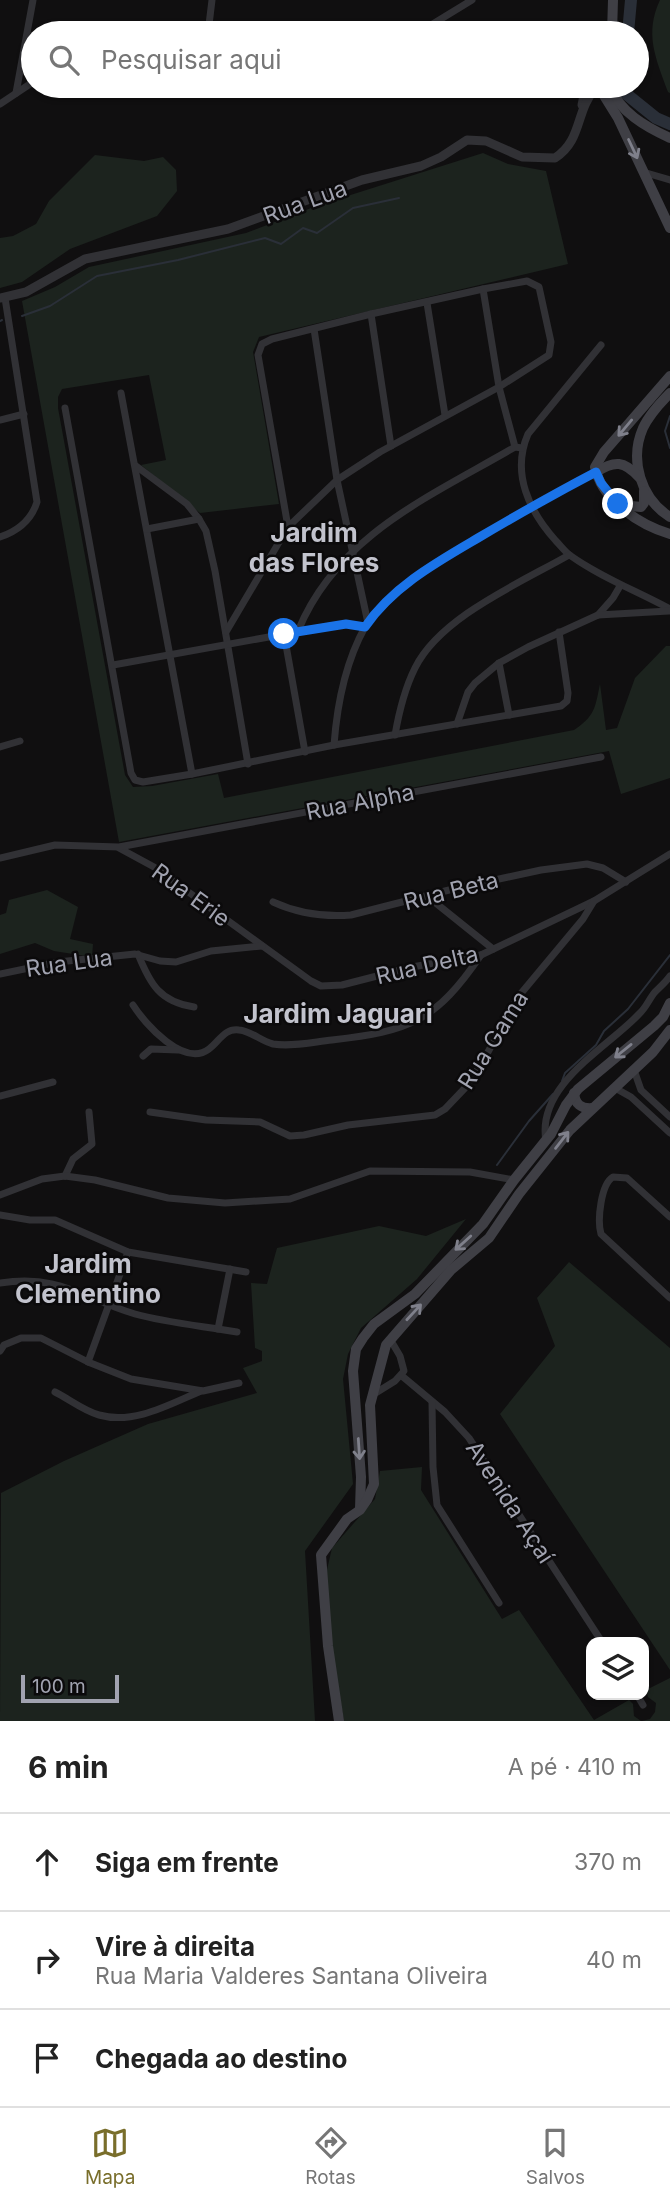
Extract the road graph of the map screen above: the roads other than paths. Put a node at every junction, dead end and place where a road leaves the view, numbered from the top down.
1 (33, 0) edge
2 (212, 0) edge
3 (472, 0) edge
4 (613, 0) edge
5 (29, 21) edge
6 (209, 21) edge
7 (438, 21) edge
8 (612, 21) edge
9 (21, 66) edge
10 (21, 90) edge
11 (16, 93) junction
12 (592, 98) edge
13 (606, 98) edge
14 (616, 98) edge
15 (0, 104) edge
16 (670, 138) edge
17 (643, 172) junction
18 (670, 180) edge
19 (669, 224) edge
20 (483, 289) junction
21 (2, 298) edge
22 (427, 303) junction
23 (371, 314) junction
24 (314, 328) junction
25 (601, 345) dead end
26 (670, 376) edge
27 (499, 387) junction
28 (659, 388) junction
29 (121, 393) dead end
30 (669, 394) edge
31 (65, 408) dead end
32 (24, 414) junction
33 (446, 415) junction
34 (0, 420) edge
35 (391, 446) junction
36 (519, 448) junction
37 (136, 466) junction
38 (596, 472) junction
39 (639, 477) junction
40 (337, 480) junction
41 (644, 488) junction
42 (618, 504) junction
43 (532, 506) junction
44 (670, 517) edge
45 (199, 519) junction
46 (288, 527) junction
47 (146, 529) junction
48 (667, 532) edge
49 (0, 537) edge
50 (353, 550) junction
51 (569, 555) junction
52 (620, 586) junction
53 (670, 610) edge
54 (598, 615) junction
55 (366, 625) junction
56 (298, 631) junction
57 (226, 632) junction
58 (559, 632) junction
59 (284, 634) junction
60 (227, 643) junction
61 (169, 655) junction
62 (499, 663) junction
63 (113, 665) junction
64 (509, 715) junction
65 (457, 724) junction
66 (395, 735) junction
67 (20, 741) dead end
68 (334, 746) junction
69 (0, 747) edge
70 (305, 752) junction
71 (601, 757) dead end
72 (248, 764) junction
73 (192, 774) junction
74 (119, 848) junction
75 (670, 854) edge
76 (0, 858) edge
77 (626, 883) junction
78 (427, 896) junction
79 (594, 901) junction
80 (274, 902) dead end
81 (261, 946) junction
82 (493, 949) junction
83 (138, 954) junction
84 (481, 955) junction
85 (0, 974) edge
86 (670, 976) edge
87 (670, 1003) edge
88 (133, 1005) dead end
89 (194, 1007) dead end
90 (670, 1030) edge
91 (646, 1033) junction
92 (658, 1045) junction
93 (181, 1050) junction
94 (143, 1056) dead end
95 (634, 1070) junction
96 (53, 1082) dead end
97 (615, 1088) junction
98 (574, 1093) junction
99 (0, 1096) edge
100 (592, 1108) junction
101 (89, 1112) dead end
102 (150, 1112) dead end
103 (670, 1116) edge
104 (670, 1133) edge
105 (546, 1141) junction
106 (65, 1177) junction
107 (514, 1180) junction
108 (0, 1195) edge
109 (0, 1215) edge
110 (670, 1217) edge
111 (483, 1224) junction
112 (494, 1232) junction
113 (128, 1252) junction
114 (230, 1269) junction
115 (246, 1272) dead end
116 (0, 1283) edge
117 (670, 1298) edge
118 (108, 1305) junction
119 (218, 1329) junction
120 (237, 1332) dead end
121 (390, 1339) junction
122 (0, 1351) edge
123 (88, 1362) junction
124 (353, 1371) junction
125 (402, 1377) junction
126 (239, 1383) dead end
127 (203, 1391) junction
128 (55, 1392) dead end
129 (374, 1394) junction
130 (432, 1402) junction
131 (370, 1405) junction
132 (359, 1510) junction
133 (499, 1603) dead end
134 (599, 1637) edge
135 (640, 1700) edge
136 (643, 1705) dead end
137 (339, 1721) edge

1 - 5 street
2 - 6 street
3 - 7 street
4 - 8 main road
9 - 11 street
10 - 11 street
11 - 15 street
12 - 21 street, Rua Lua
13 -> 17 main road
14 - 16 main road
17 - 18 street
17 - 19 main road
20 - 22 street
20 - 27 street
20 - 27 street
21 - 32 street
22 - 23 street
22 - 33 street
23 - 24 street
23 - 35 street
24 - 40 street
24 - 46 street
25 - 36 street
26 - 28 main road
27 - 33 street
27 - 36 street
28 - 30 main road
28 -> 38 main road
29 - 37 street
30 - 39 main road
31 - 63 street
32 - 34 street
32 - 49 street
33 - 35 street
35 - 40 street
36 - 43 street
36 - 50 street
37 - 45 street
37 - 47 street
38 - 39 main road
38 - 42 main road
38 - 43 street
39 - 41 main road
40 - 46 street
40 - 50 street
41 - 42 main road
41 - 44 main road
42 - 48 main road
43 - 51 street
43 - 55 street
45 - 47 street
45 - 57 street
46 - 57 street
47 - 61 street
50 - 55 street
50 - 56 street
51 - 52 street
51 - 66 street
52 - 53 street
52 - 54 street
53 - 54 street
54 - 58 street
55 - 56 street
55 - 68 street
56 - 59 street
57 - 60 street
58 - 62 street
58 - 64 street
59 - 60 street
59 - 70 street
60 - 61 street
60 - 72 street
61 - 63 street
61 - 73 street
62 - 64 street
62 - 65 street
63 - 73 street
64 - 65 street
65 - 66 street
66 - 68 street
67 - 69 street
68 - 70 street
70 - 72 street
71 - 74 street, Rua Alpha
72 - 73 street
74 - 76 street
74 - 81 street, Rua Erie
75 - 77 street, Rua Gama
77 - 78 street, Rua Beta
77 - 79 street, Rua Gama
78 - 80 street, Rua Beta
78 - 82 street
79 - 82 street, Rua Delta
79 - 102 street, Rua Gama
81 - 83 street
81 - 84 street, Rua Delta
82 - 84 street, Rua Delta
83 - 85 street, Rua Lua
83 - 89 street
84 - 93 street
86 - 105 street
87 - 91 main road
88 - 93 street
90 - 92 main road
91 - 92 main road
91 -> 98 main road
92 - 95 main road
93 - 94 street
95 - 97 main road
95 - 103 street
96 - 99 street
97 - 100 main road
97 - 104 street
98 - 100 main road
98 - 105 main road
112 -> 100 main road
101 - 106 street
105 - 107 main road
106 - 107 street
106 - 108 street
107 - 111 main road
109 - 113 street
110 - 117 street
111 - 112 main road
111 -> 124 main road
121 -> 112 main road
113 - 114 street
113 - 118 street
114 - 115 street
114 - 119 street
116 - 118 street
118 - 119 street
118 - 123 street
119 - 120 street
121 - 125 street
121 - 129 main road
122 - 123 street
123 - 127 street
124 - 131 main road
124 -> 132 main road
125 - 129 street
125 - 130 street, Avenida Açaí
126 - 127 street
127 - 128 street
129 - 131 main road
130 - 133 street
130 - 134 street, Avenida Açaí
131 - 132 main road
132 - 137 main road
135 - 136 street

